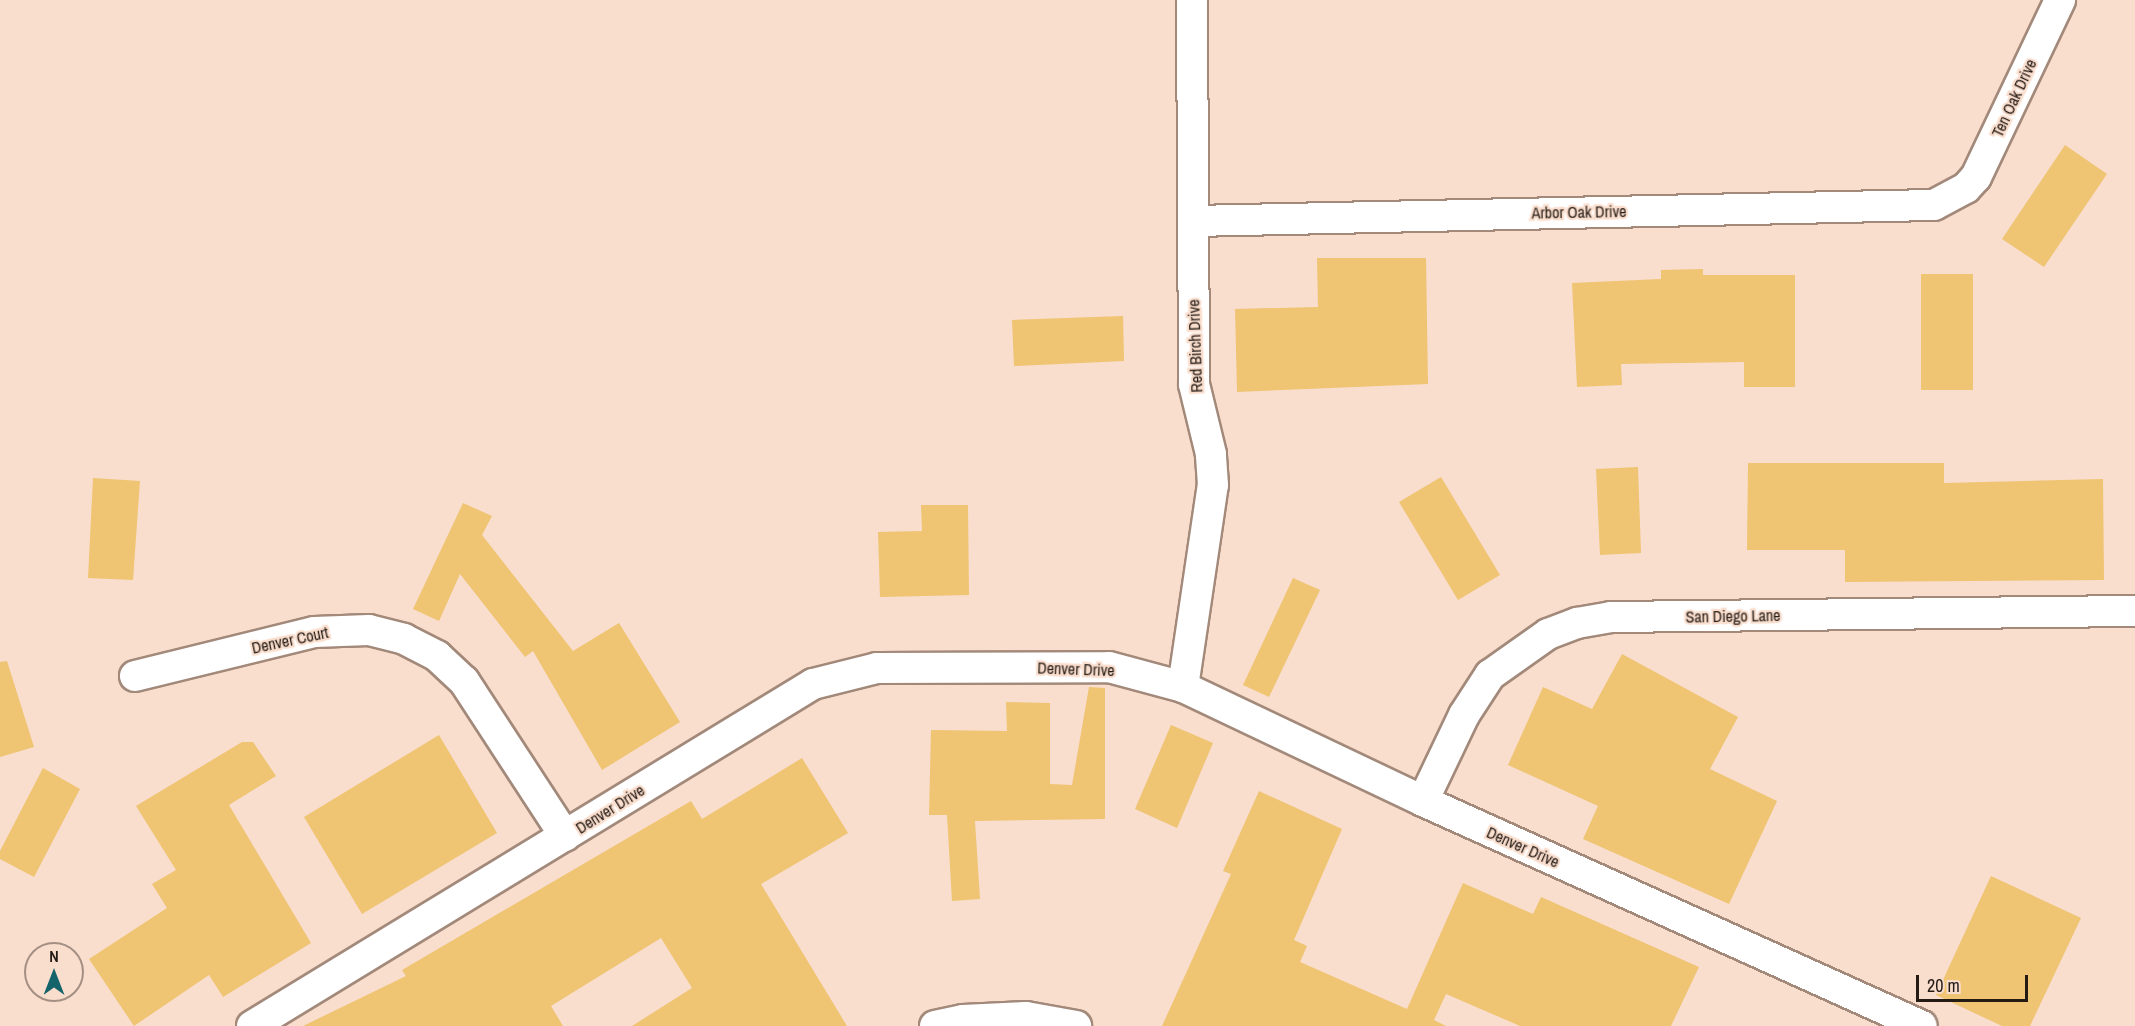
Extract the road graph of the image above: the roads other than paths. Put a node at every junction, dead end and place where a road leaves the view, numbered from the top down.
1 (1192, 0) edge
2 (2060, 0) edge
3 (1961, 190) joint
4 (1193, 221) junction
5 (2135, 611) edge
6 (135, 676) dead end
7 (1183, 687) junction
8 (1423, 801) junction
9 (565, 836) junction
10 (252, 1026) edge
11 (935, 1026) edge
12 (1076, 1026) edge
13 (1922, 1026) edge

1 - 4 street, Red Birch Drive
2 - 3 street, Ten Oak Drive
3 - 4 street, Arbor Oak Drive
4 - 7 street, Red Birch Drive
5 - 8 street, San Diego Lane
6 - 9 street, Denver Court
7 - 8 street, Denver Drive
7 - 9 street, Denver Drive
8 - 13 street, Denver Drive
9 - 10 street, Denver Drive
11 - 12 street

